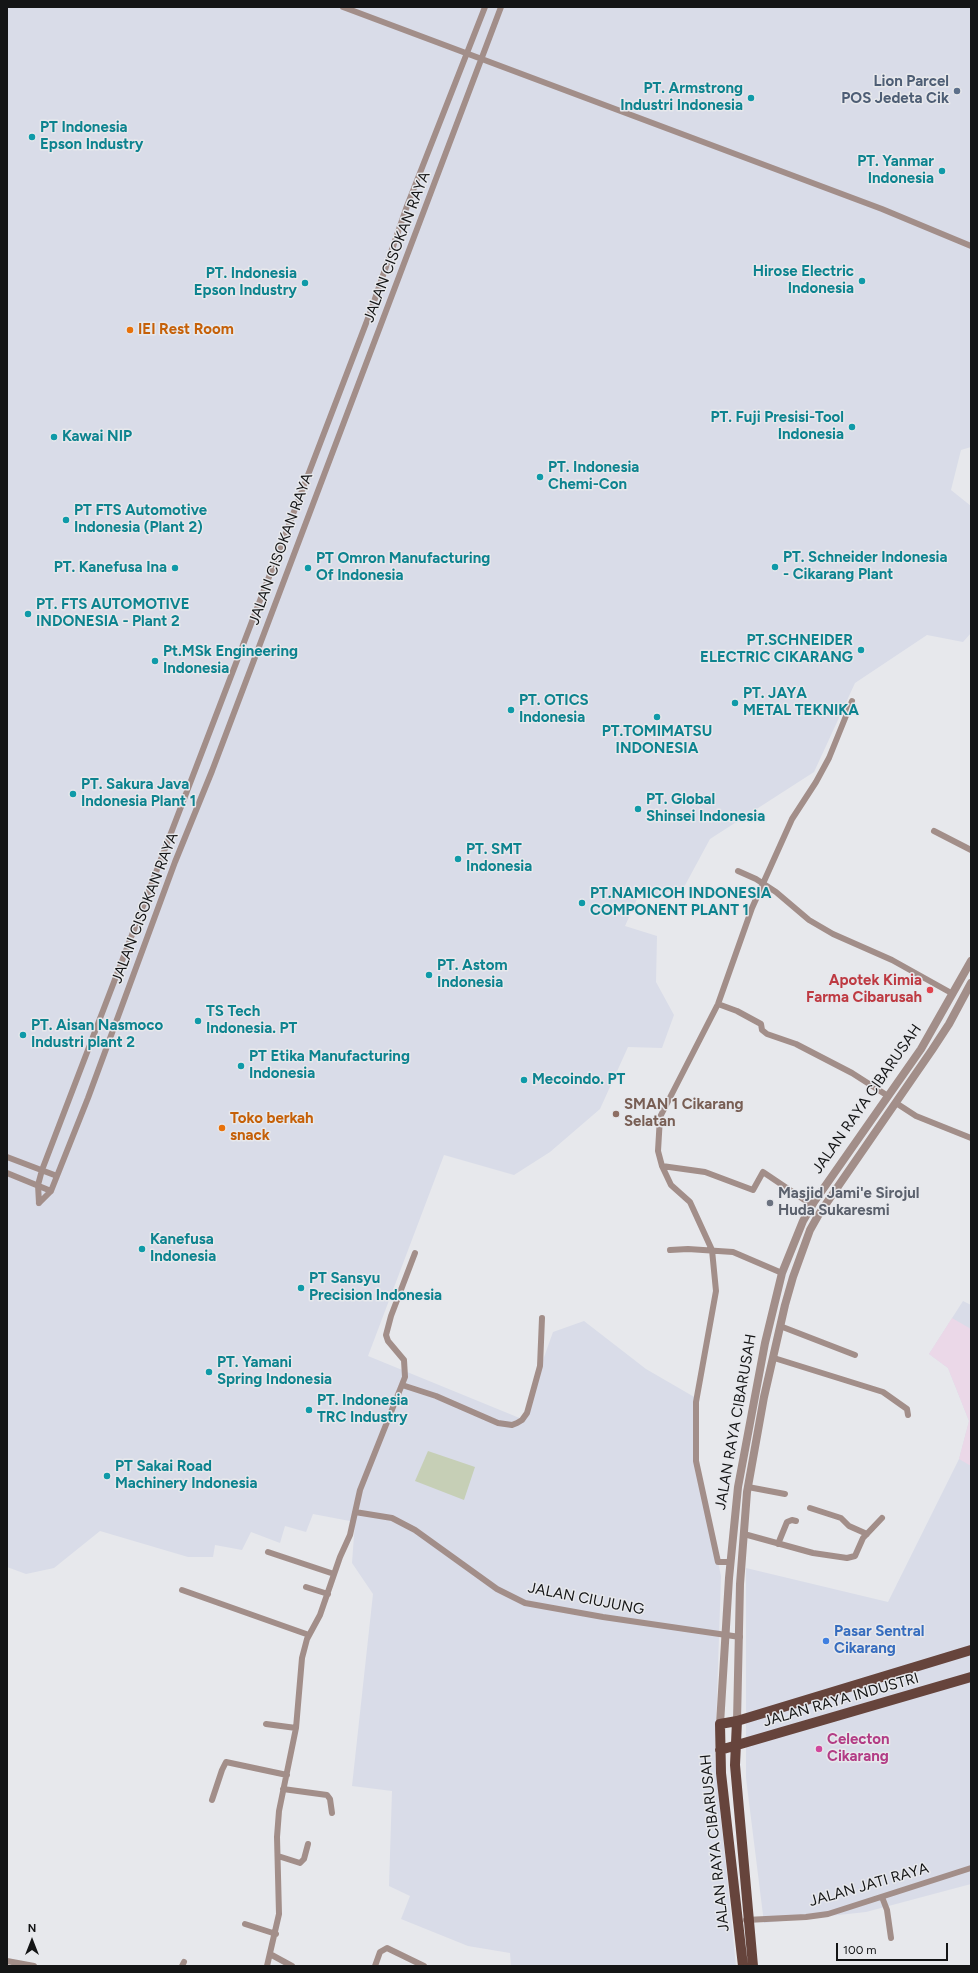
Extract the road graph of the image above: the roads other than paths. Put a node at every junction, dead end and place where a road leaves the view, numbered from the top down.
1 (343, 7) edge
2 (485, 7) edge
3 (501, 7) edge
4 (467, 54) junction
5 (482, 59) junction
6 (971, 246) edge
7 (852, 701) dead end
8 (934, 831) dead end
9 (971, 850) edge
10 (738, 871) dead end
11 (763, 883) junction
12 (971, 961) edge
13 (971, 983) edge
14 (953, 994) junction
15 (718, 1004) junction
16 (888, 1096) junction
17 (896, 1103) junction
18 (971, 1138) edge
19 (7, 1157) edge
20 (662, 1166) junction
21 (42, 1170) junction
22 (7, 1173) edge
23 (57, 1176) junction
24 (38, 1185) junction
25 (51, 1191) junction
26 (812, 1205) junction
27 (804, 1219) junction
28 (814, 1223) junction
29 (670, 1250) dead end
30 (712, 1250) junction
31 (415, 1253) dead end
32 (786, 1263) junction
33 (797, 1266) junction
34 (782, 1273) junction
35 (542, 1318) dead end
36 (780, 1326) junction
37 (855, 1355) dead end
38 (774, 1358) junction
39 (402, 1385) junction
40 (908, 1415) dead end
41 (748, 1487) junction
42 (785, 1494) dead end
43 (810, 1508) dead end
44 (355, 1512) junction
45 (882, 1518) dead end
46 (796, 1521) dead end
47 (744, 1534) junction
48 (867, 1534) junction
49 (778, 1544) junction
50 (268, 1552) dead end
51 (731, 1562) junction
52 (334, 1574) junction
53 (306, 1587) dead end
54 (182, 1590) dead end
55 (328, 1594) junction
56 (309, 1635) junction
57 (726, 1635) junction
58 (740, 1638) junction
59 (971, 1650) edge
60 (971, 1677) edge
61 (737, 1721) junction
62 (266, 1724) dead end
63 (720, 1724) junction
64 (296, 1728) junction
65 (736, 1746) junction
66 (720, 1750) junction
67 (287, 1774) junction
68 (283, 1789) junction
69 (212, 1800) dead end
70 (332, 1813) dead end
71 (308, 1844) dead end
72 (278, 1856) junction
73 (971, 1868) edge
74 (882, 1897) junction
75 (744, 1921) junction
76 (246, 1924) dead end
77 (276, 1934) junction
78 (891, 1938) dead end
79 (270, 1954) junction
80 (7, 1961) edge
81 (34, 1966) edge
82 (267, 1966) edge
83 (292, 1966) edge
84 (375, 1966) edge
85 (424, 1966) edge
86 (743, 1966) edge
87 (753, 1966) edge

1 - 4 street
2 - 4 street, JALAN CISOKAN RAYA
3 - 5 street, JALAN CISOKAN RAYA
4 - 5 street
4 - 21 street, JALAN CISOKAN RAYA
5 - 6 street
5 - 23 street, JALAN CISOKAN RAYA
7 - 11 street
8 - 9 street
10 - 11 street
11 - 14 street
11 - 15 street
12 - 14 street, JALAN RAYA CIBARUSAH
13 - 17 street, JALAN RAYA CIBARUSAH
14 - 16 street, JALAN RAYA CIBARUSAH
15 - 16 street
15 - 20 street
16 - 26 street, JALAN RAYA CIBARUSAH
17 - 18 street
17 - 28 street, JALAN RAYA CIBARUSAH
19 - 21 street
20 - 26 street
20 - 30 street
21 - 23 street
21 - 24 street, JALAN CISOKAN RAYA
22 - 24 street
23 - 25 street, JALAN CISOKAN RAYA
24 - 25 street
24 - 25 street, JALAN CISOKAN RAYA
26 - 27 street, JALAN RAYA CIBARUSAH
27 - 28 street
27 - 32 street, JALAN RAYA CIBARUSAH
28 - 33 street, JALAN RAYA CIBARUSAH
29 - 30 street
30 - 34 street
30 - 51 street
31 - 39 street
32 - 33 street
32 - 34 street, JALAN RAYA CIBARUSAH
33 - 36 street, JALAN RAYA CIBARUSAH
34 - 51 street, JALAN RAYA CIBARUSAH
35 - 39 street
36 - 37 street
36 - 38 street, JALAN RAYA CIBARUSAH
38 - 40 street
38 - 41 street, JALAN RAYA CIBARUSAH
39 - 44 street
41 - 42 street
41 - 47 street, JALAN RAYA CIBARUSAH
43 - 48 street
44 - 52 street
44 - 57 street, JALAN CIUJUNG
45 - 48 street
46 - 49 street
47 - 49 street
47 - 58 street, JALAN RAYA CIBARUSAH
48 - 49 street
50 - 52 street
51 - 57 street, JALAN RAYA CIBARUSAH
52 - 55 street
53 - 55 street
54 - 56 street
55 - 56 street
56 - 64 street
57 - 58 street, JALAN CIUJUNG
57 - 63 street, JALAN RAYA CIBARUSAH
58 - 61 street, JALAN RAYA CIBARUSAH
59 - 61 main road, JALAN RAYA INDUSTRI
60 - 65 main road, JALAN RAYA INDUSTRI
61 - 63 main road, JALAN RAYA INDUSTRI
61 - 65 main road, JALAN RAYA CIBARUSAH
62 - 64 street
63 - 66 main road, JALAN RAYA CIBARUSAH
64 - 67 street
65 - 66 main road, JALAN RAYA INDUSTRI
65 - 75 main road, JALAN RAYA CIBARUSAH
66 - 75 main road, JALAN RAYA CIBARUSAH
67 - 68 street
67 - 69 street
68 - 70 street
68 - 72 street
71 - 72 street
72 - 77 street
73 - 74 street, JALAN JATI RAYA
74 - 75 street, JALAN JATI RAYA
74 - 78 street
75 - 86 main road, JALAN RAYA CIBARUSAH
75 - 87 main road, JALAN RAYA CIBARUSAH
76 - 77 street
77 - 79 street
79 - 82 street
79 - 83 street
80 - 81 street
84 - 85 street

